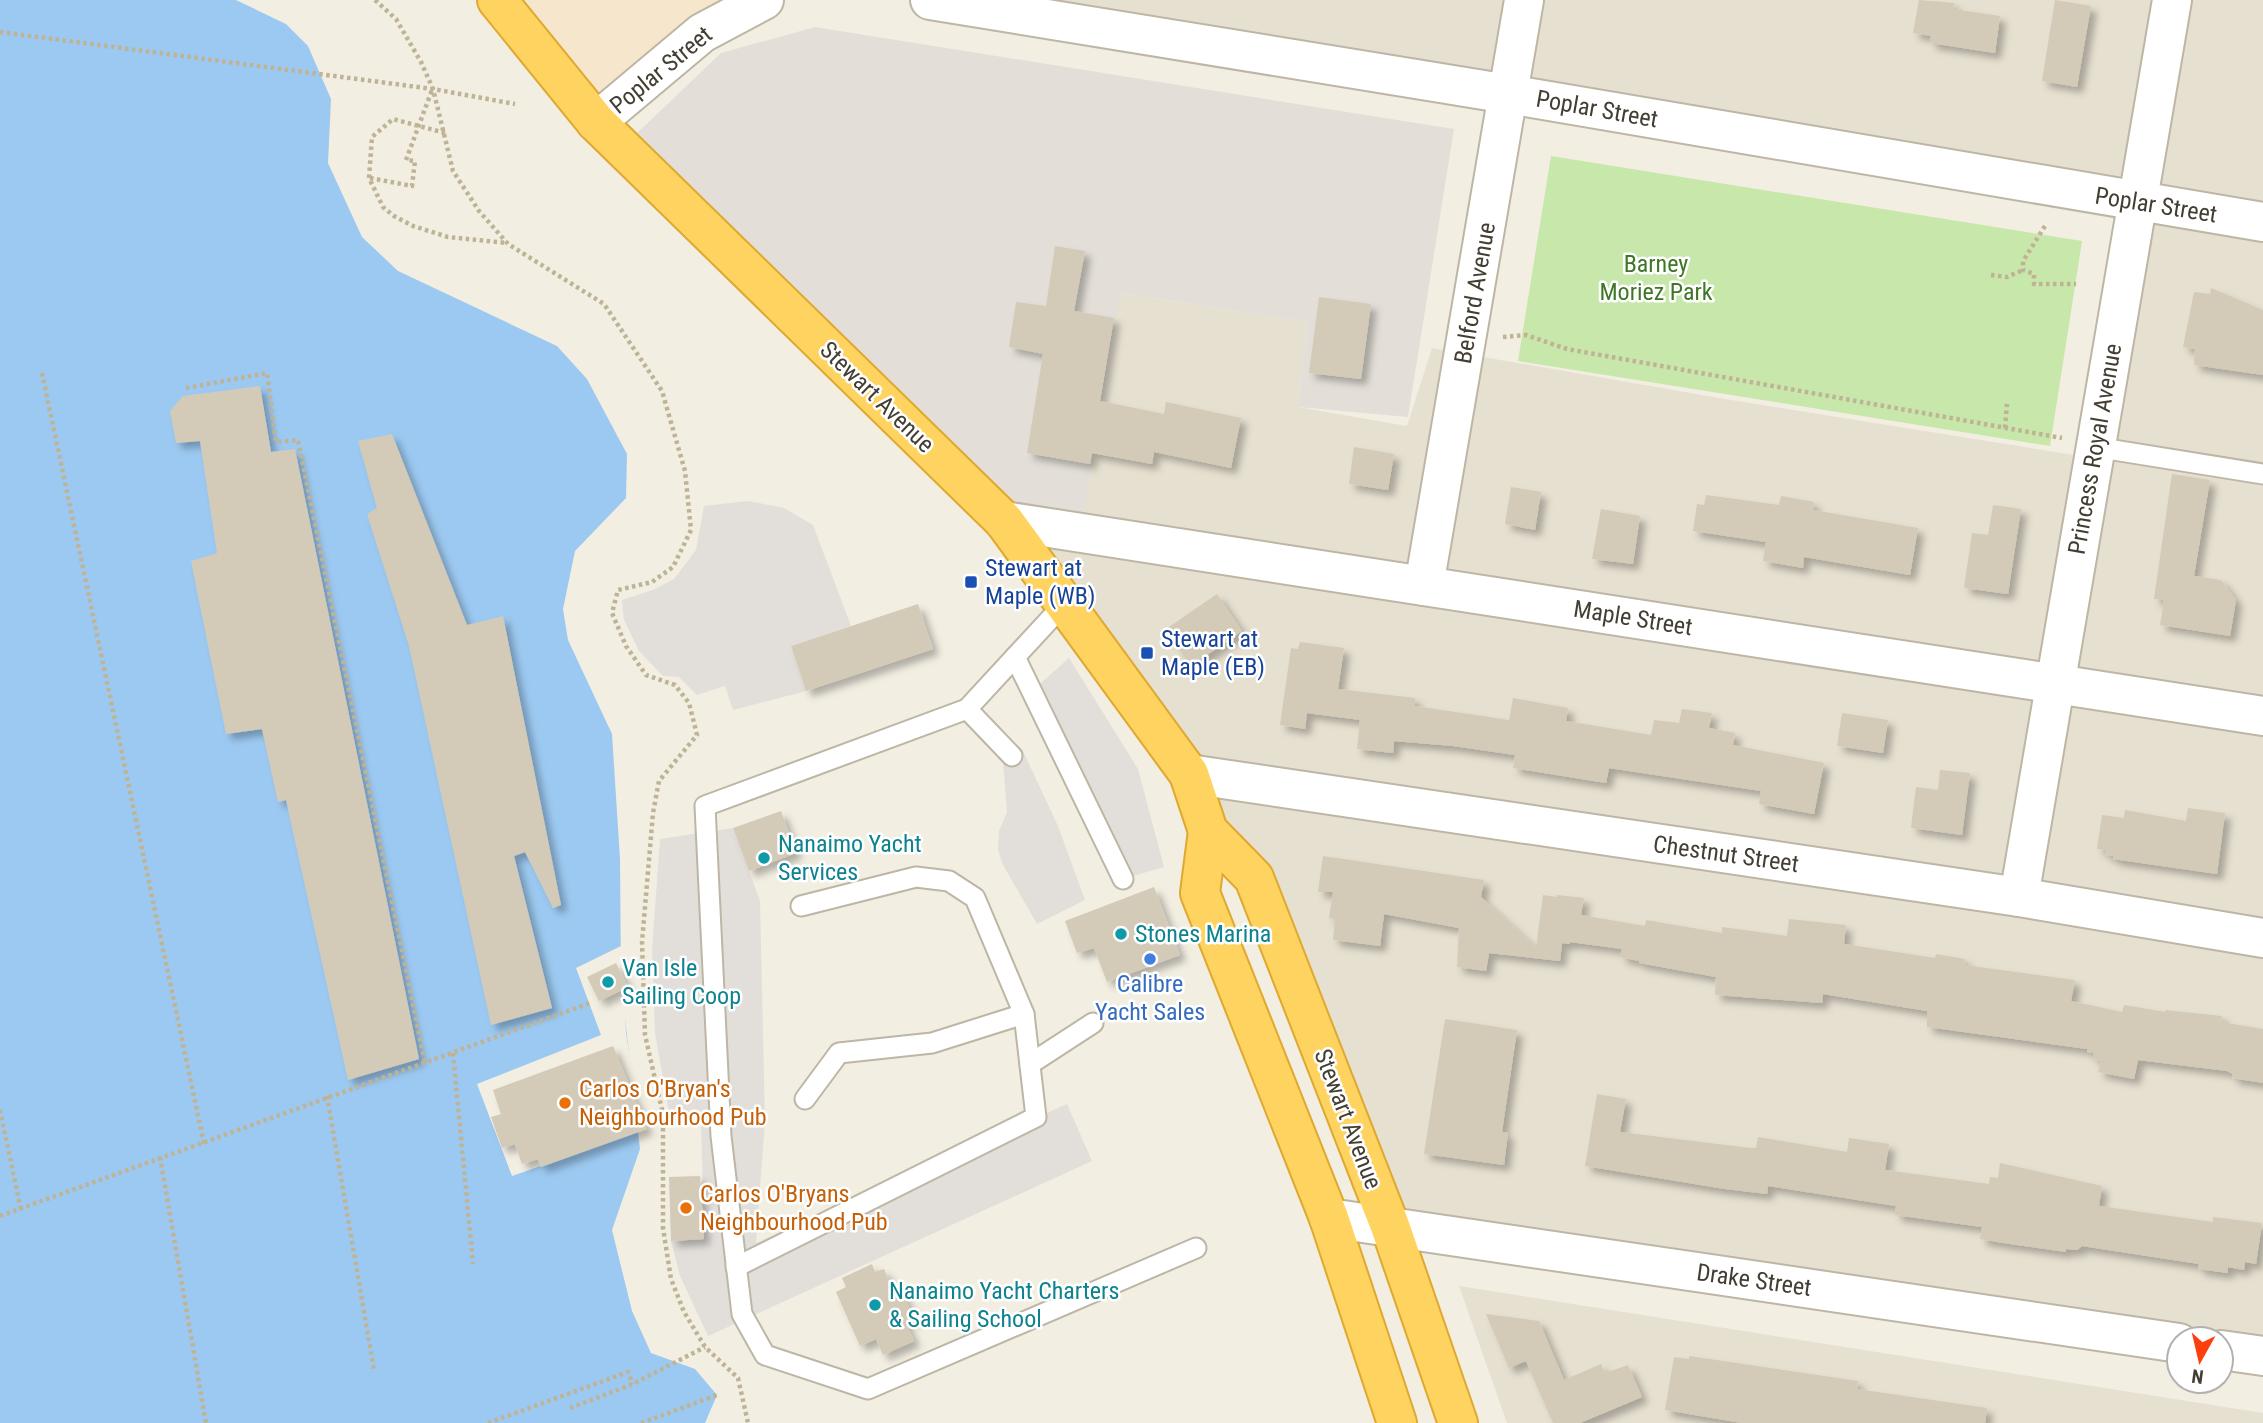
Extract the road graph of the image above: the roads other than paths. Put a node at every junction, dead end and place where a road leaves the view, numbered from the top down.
1 (497, 0) edge
2 (764, 0) edge
3 (930, 0) edge
4 (1524, 0) edge
5 (2172, 0) edge
6 (1508, 94) junction
7 (596, 122) junction
8 (2137, 202) junction
9 (2263, 222) edge
10 (2095, 447) junction
11 (2263, 474) edge
12 (1004, 521) junction
13 (1424, 586) junction
14 (1064, 604) junction
15 (1015, 657) junction
16 (2056, 684) junction
17 (967, 709) junction
18 (2263, 716) edge
19 (1012, 756) dead end
20 (1189, 774) junction
21 (1208, 831) junction
22 (1123, 879) dead end
23 (2020, 897) junction
24 (801, 906) dead end
25 (2263, 938) edge
26 (1024, 1014) junction
27 (1093, 1023) dead end
28 (1030, 1064) junction
29 (805, 1099) dead end
30 (1329, 1218) junction
31 (1390, 1226) junction
32 (1196, 1248) dead end
33 (736, 1267) junction
34 (1360, 1310) junction
35 (2165, 1341) edge
36 (2235, 1352) edge
37 (2263, 1356) edge
38 (1381, 1423) edge
39 (1397, 1423) edge
40 (1458, 1423) edge

1 - 7 highway, Stewart Avenue
2 - 7 street, Poplar Street
3 - 6 street, Poplar Street
4 - 6 street, Belford Avenue
5 - 8 street, Princess Royal Avenue
6 - 8 street, Poplar Street
6 - 13 street, Belford Avenue
7 - 12 highway, Stewart Avenue
8 - 9 street, Poplar Street
8 - 10 street, Princess Royal Avenue
10 - 11 lane
10 - 16 street, Princess Royal Avenue
12 - 13 street, Maple Street
12 - 14 highway, Stewart Avenue
13 - 16 street, Maple Street
14 - 15 lane
14 - 20 highway, Stewart Avenue
15 - 17 lane
15 - 22 lane
16 - 18 street, Maple Street
16 - 23 street, Princess Royal Avenue
17 - 19 lane
17 - 33 lane
20 - 21 highway, Stewart Avenue
20 - 23 street, Chestnut Street
21 - 30 highway, Stewart Avenue
21 - 31 highway, Stewart Avenue
23 - 25 street, Chestnut Street
24 - 26 lane
26 - 28 lane
26 - 29 lane
27 - 28 lane
28 - 33 lane
30 - 31 street, Drake Street
30 - 34 highway, Stewart Avenue
31 - 35 street, Drake Street
31 - 40 highway, Stewart Avenue
32 - 33 lane
34 - 38 highway
34 - 39 highway, Stewart Avenue
36 - 37 street

